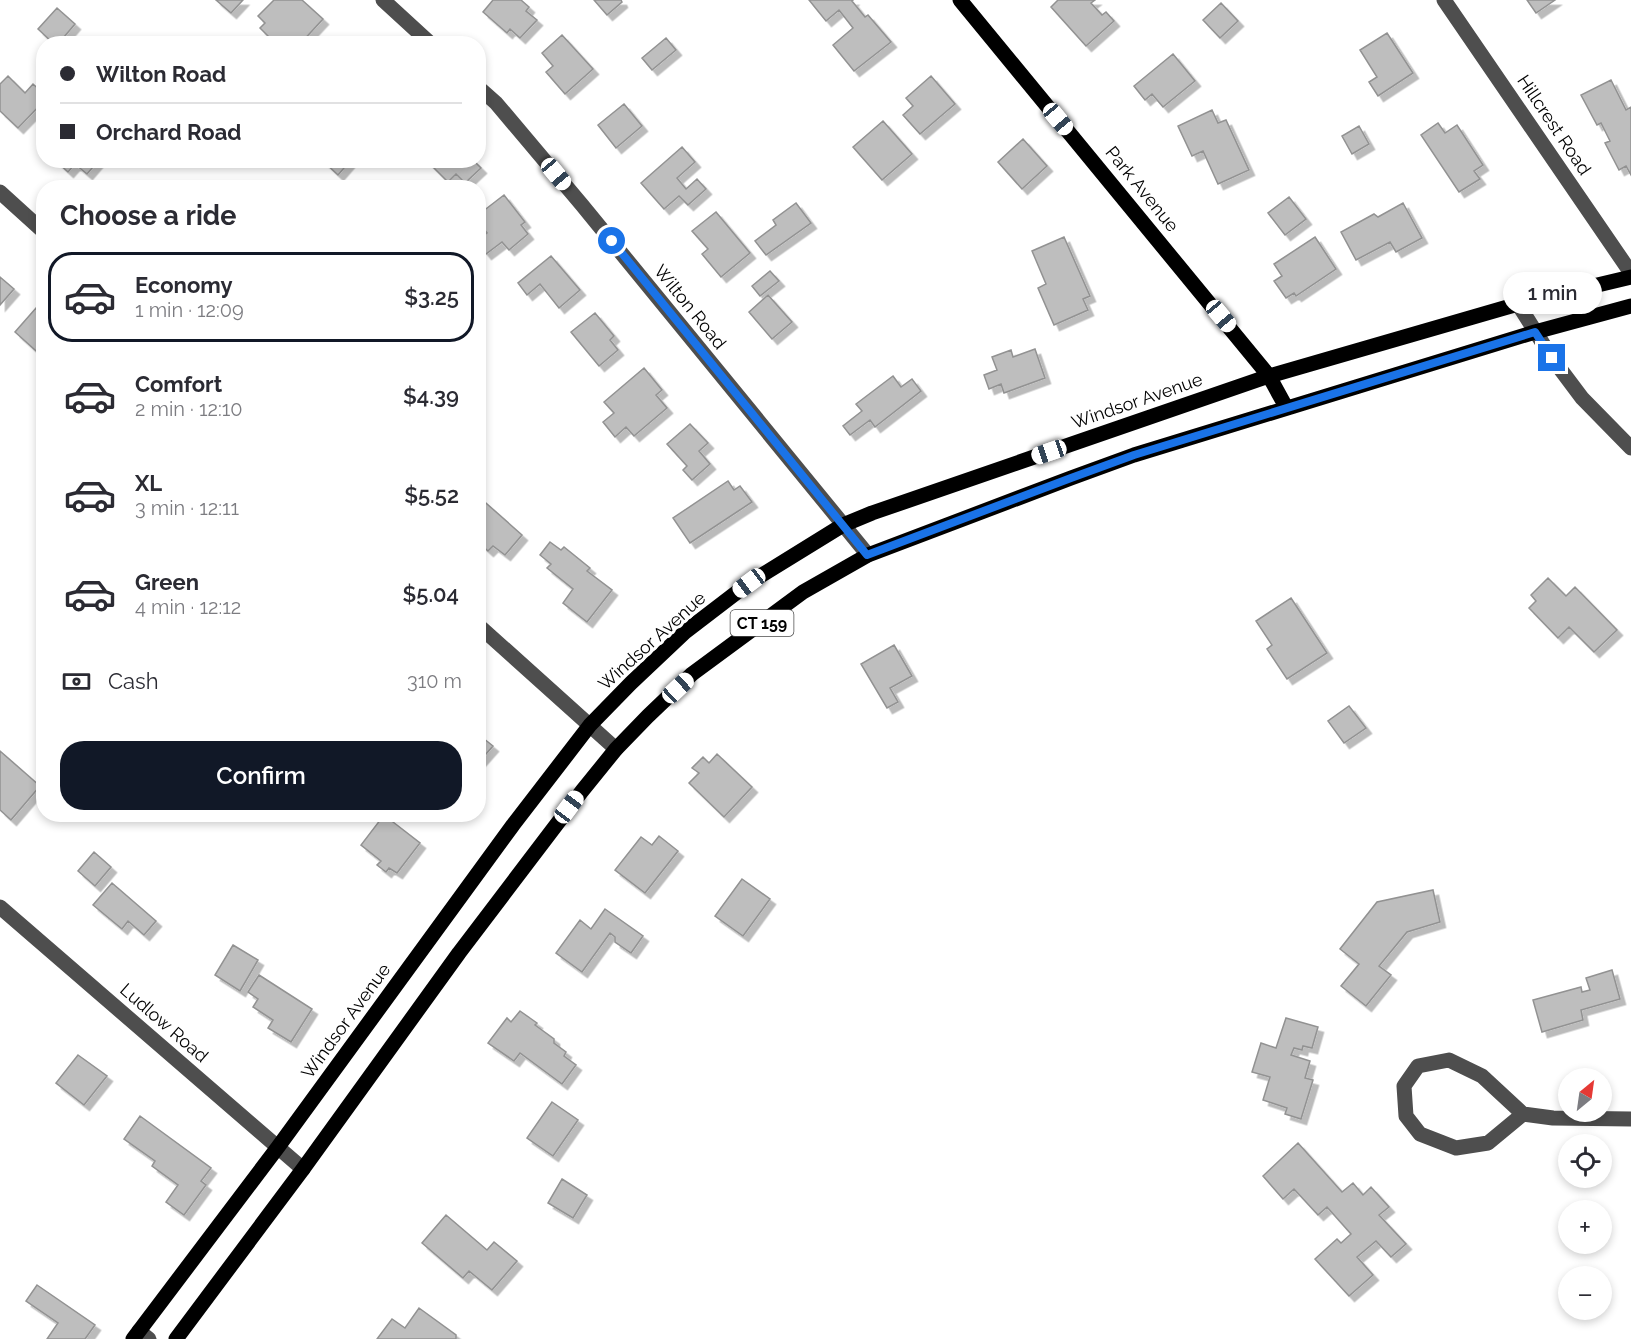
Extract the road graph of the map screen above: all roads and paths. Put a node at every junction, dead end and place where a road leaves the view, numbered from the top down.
1 (383, 0) edge
2 (960, 0) edge
3 (1444, 0) edge
4 (422, 36) edge
5 (486, 94) edge
6 (0, 192) edge
7 (36, 224) edge
8 (1631, 275) edge
9 (1518, 304) junction
10 (1631, 306) edge
11 (1535, 332) junction
12 (1269, 375) junction
13 (1286, 407) junction
14 (1631, 448) edge
15 (843, 525) junction
16 (867, 555) junction
17 (486, 632) edge
18 (590, 725) junction
19 (616, 749) junction
20 (0, 907) edge
21 (1524, 1114) junction
22 (1631, 1119) edge
23 (278, 1147) junction
24 (303, 1169) junction
25 (140, 1336) edge
26 (176, 1339) edge

1 - 4 street
2 - 12 main road, Park Avenue
3 - 8 street, Hillcrest Road
5 - 15 street, Wilton Road
6 - 7 street
8 - 9 main road, Windsor Avenue / CT 159
9 - 11 street
9 - 12 main road, Windsor Avenue / CT 159
10 - 11 main road, CT 159
11 - 13 main road, CT 159
11 - 14 street
12 - 13 main road, Park Avenue
12 - 15 main road, Windsor Avenue / CT 159
13 - 16 main road, CT 159
15 - 16 street, Wilton Road
15 - 18 main road, Windsor Avenue / CT 159
16 - 19 main road, CT 159
17 - 18 street
18 - 19 street
18 - 23 main road, Windsor Avenue / CT 159
19 - 24 main road, CT 159
20 - 23 street, Ludlow Road
21 - 21 street
21 - 22 street
23 - 24 street, Ludlow Road
23 - 25 main road, Windsor Avenue / CT 159
24 - 26 main road, CT 159

